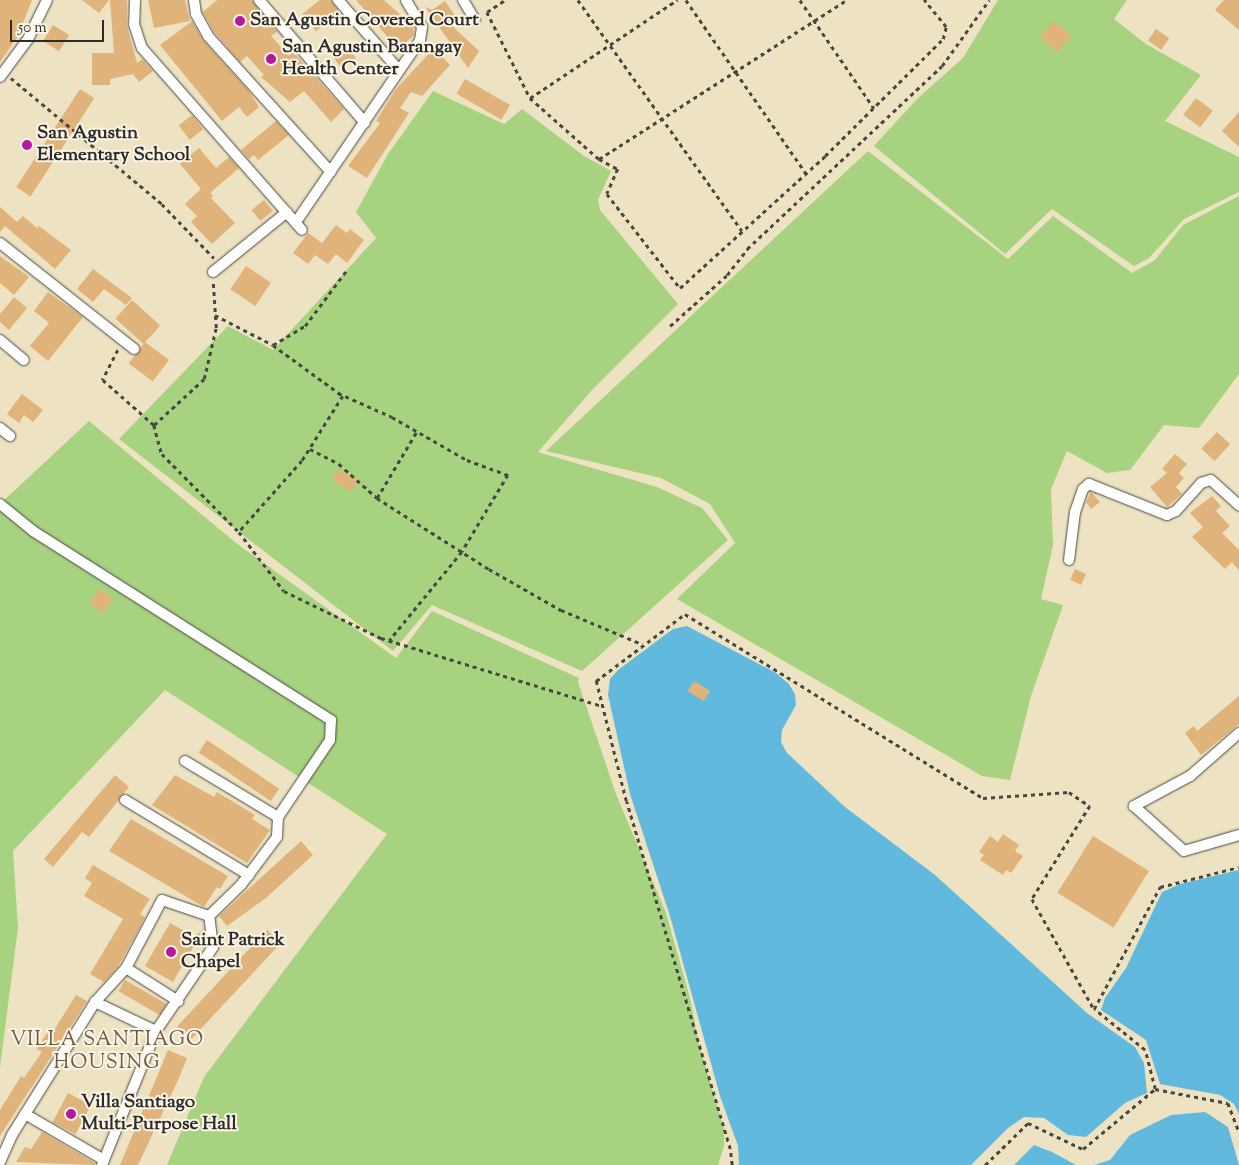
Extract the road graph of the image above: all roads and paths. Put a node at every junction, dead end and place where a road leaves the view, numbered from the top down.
1 (47, 0) edge
2 (135, 0) edge
3 (194, 0) edge
4 (258, 0) edge
5 (338, 0) edge
6 (406, 0) edge
7 (463, 0) edge
8 (505, 0) edge
9 (578, 0) edge
10 (677, 0) edge
11 (686, 0) edge
12 (800, 0) edge
13 (847, 0) edge
14 (924, 0) edge
15 (989, 0) edge
16 (488, 12) junction
17 (475, 20) joint
18 (814, 21) junction
19 (610, 45) junction
20 (398, 69) junction
21 (735, 72) junction
22 (2, 75) edge
23 (530, 98) junction
24 (874, 108) junction
25 (662, 118) junction
26 (365, 122) junction
27 (599, 159) junction
28 (331, 172) junction
29 (806, 173) junction
30 (287, 212) junction
31 (742, 231) junction
32 (0, 243) edge
33 (218, 270) junction
34 (346, 271) dead end
35 (216, 315) junction
36 (670, 326) dead end
37 (0, 340) edge
38 (123, 340) junction
39 (273, 345) junction
40 (134, 349) dead end
41 (24, 360) dead end
42 (338, 392) junction
43 (154, 425) junction
44 (0, 428) edge
45 (416, 431) junction
46 (10, 436) dead end
47 (310, 449) junction
48 (377, 498) junction
49 (0, 504) edge
50 (1239, 505) edge
51 (240, 532) junction
52 (462, 552) junction
53 (1069, 560) dead end
54 (390, 640) junction
55 (642, 644) junction
56 (602, 706) junction
57 (1239, 733) edge
58 (185, 761) dead end
59 (125, 800) dead end
60 (278, 818) junction
61 (1239, 835) edge
62 (1239, 867) edge
63 (249, 875) junction
64 (209, 916) junction
65 (126, 968) junction
66 (178, 1001) junction
67 (95, 1002) junction
68 (1094, 1009) junction
69 (156, 1031) junction
70 (1155, 1088) junction
71 (25, 1114) junction
72 (1239, 1132) edge
73 (4, 1162) edge
74 (103, 1163) edge
75 (732, 1165) edge
76 (985, 1165) edge

1 - 22 street
2 - 30 street
3 - 28 street
4 - 26 street
5 - 20 street
6 - 20 street
7 - 17 street
8 - 16 path
9 - 19 path
10 - 19 path
11 - 21 path
12 - 18 path
13 - 18 path
14 - 24 path
15 - 36 path
16 - 17 path
16 - 23 path
18 - 21 path
18 - 24 path
19 - 23 path
19 - 25 path
20 - 26 street
21 - 25 path
21 - 29 path
22 - 33 path
23 - 27 path
24 - 29 path
25 - 27 path
25 - 31 path
26 - 28 street
27 - 31 path
28 - 30 street
29 - 31 path
30 - 33 street
32 - 38 street
33 - 35 path
34 - 39 path
35 - 39 path
35 - 43 path
37 - 41 street
38 - 40 street
38 - 43 path
39 - 42 path
42 - 45 path
42 - 47 path
43 - 51 path
44 - 46 street
45 - 48 path
45 - 52 path
47 - 48 path
47 - 51 path
48 - 52 path
49 - 60 street
50 - 53 street
51 - 54 path
52 - 54 path
52 - 55 path
54 - 56 path
55 - 56 path
55 - 68 path
56 - 75 path
57 - 61 street
58 - 60 street
59 - 63 street
60 - 63 street
62 - 68 path
63 - 64 street
64 - 65 street
64 - 66 street
65 - 66 street
65 - 67 street
66 - 69 street
67 - 69 street
67 - 71 street
68 - 70 path
69 - 74 street
70 - 72 path
70 - 76 path
71 - 73 street
71 - 74 street

